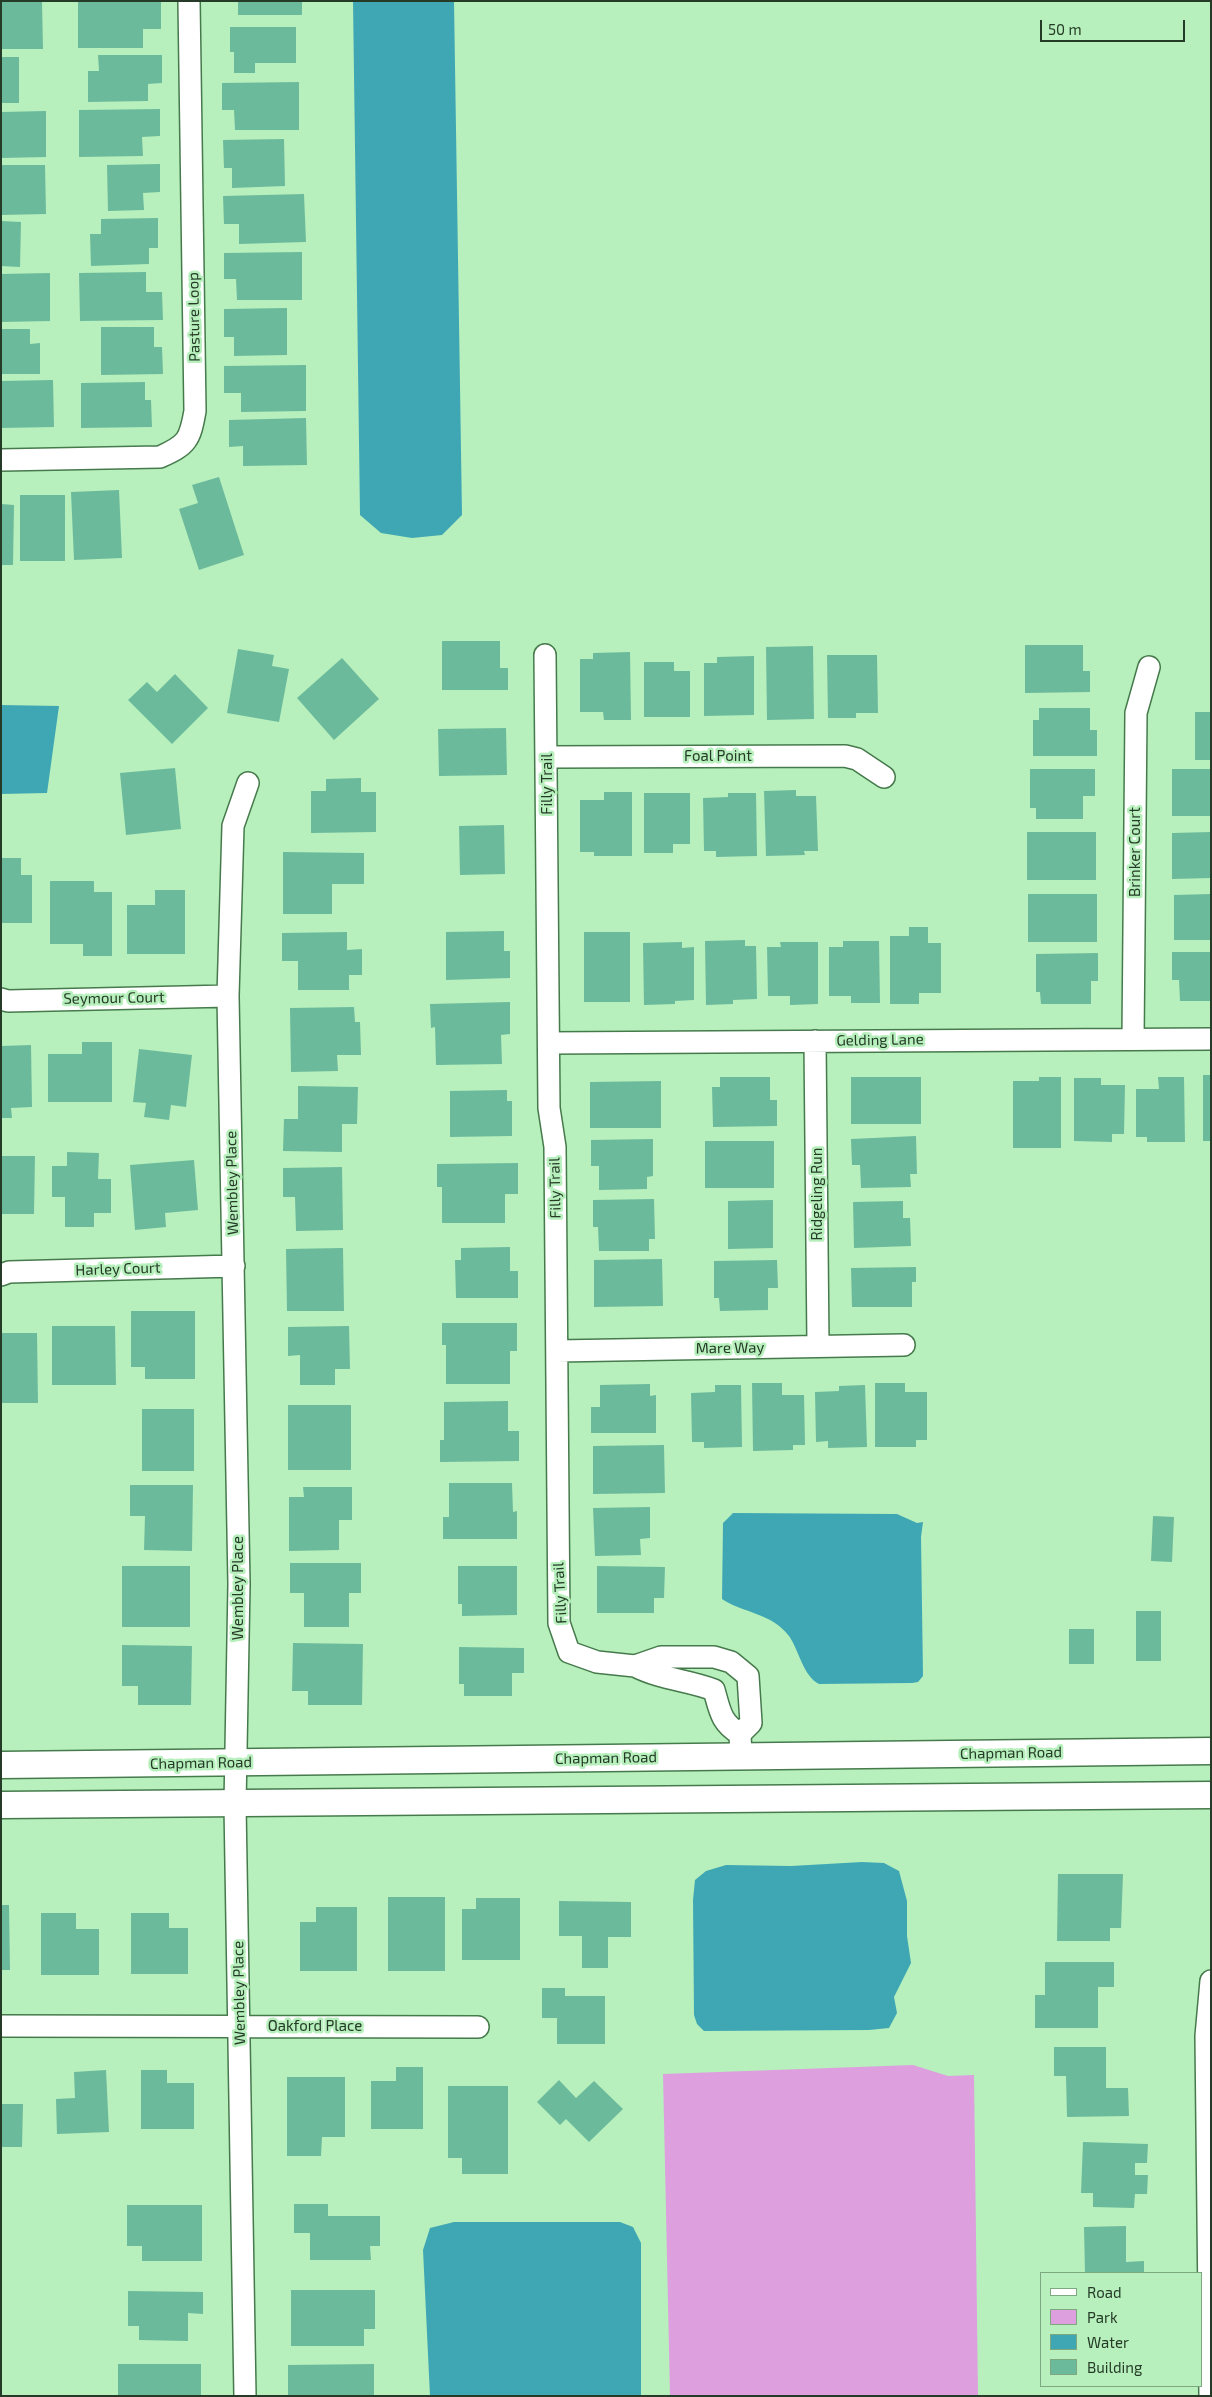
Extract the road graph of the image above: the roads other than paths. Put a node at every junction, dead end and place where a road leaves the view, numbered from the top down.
1 (189, 1) edge
2 (1, 460) edge
3 (545, 655) dead end
4 (1149, 667) dead end
5 (547, 757) junction
6 (884, 777) dead end
7 (248, 783) dead end
8 (228, 996) junction
9 (1, 999) edge
10 (1133, 1038) junction
11 (1211, 1039) edge
12 (815, 1041) junction
13 (549, 1043) junction
14 (234, 1266) junction
15 (1, 1275) edge
16 (904, 1345) dead end
17 (818, 1346) junction
18 (557, 1351) junction
19 (635, 1666) junction
20 (748, 1676) junction
21 (714, 1690) junction
22 (740, 1746) junction
23 (1211, 1751) edge
24 (236, 1763) junction
25 (1, 1764) edge
26 (1211, 1795) edge
27 (1, 1805) edge
28 (235, 1805) junction
29 (1211, 1981) edge
30 (239, 2025) junction
31 (1, 2026) edge
32 (478, 2027) dead end
33 (1208, 2036) edge
34 (245, 2396) edge
35 (1210, 2396) edge

1 - 2 street, Pasture Loop
3 - 5 street, Filly Trail
4 - 10 street, Brinker Court
5 - 6 street, Foal Point
5 - 13 street, Filly Trail
7 - 8 street, Wembley Place
8 - 9 street, Seymour Court
8 - 14 street, Wembley Place
10 - 11 street, Gelding Lane
10 - 12 street, Gelding Lane
12 - 13 street, Gelding Lane
12 - 17 street, Ridgeling Run
13 - 18 street, Filly Trail
14 - 15 street, Harley Court
14 - 24 street, Wembley Place
16 - 17 street, Mare Way
17 - 18 street, Mare Way
18 - 19 street, Filly Trail
19 - 20 street
19 - 21 street
20 - 21 street
20 - 22 street
21 - 22 street
22 - 23 street, Chapman Road
22 - 24 street, Chapman Road
24 - 25 street, Chapman Road
24 - 28 street, Wembley Place
26 - 28 street
27 - 28 street
28 - 30 street, Wembley Place
29 - 33 street
30 - 31 street, Oakford Place
30 - 32 street, Oakford Place
30 - 34 street, Wembley Place
33 - 35 street

